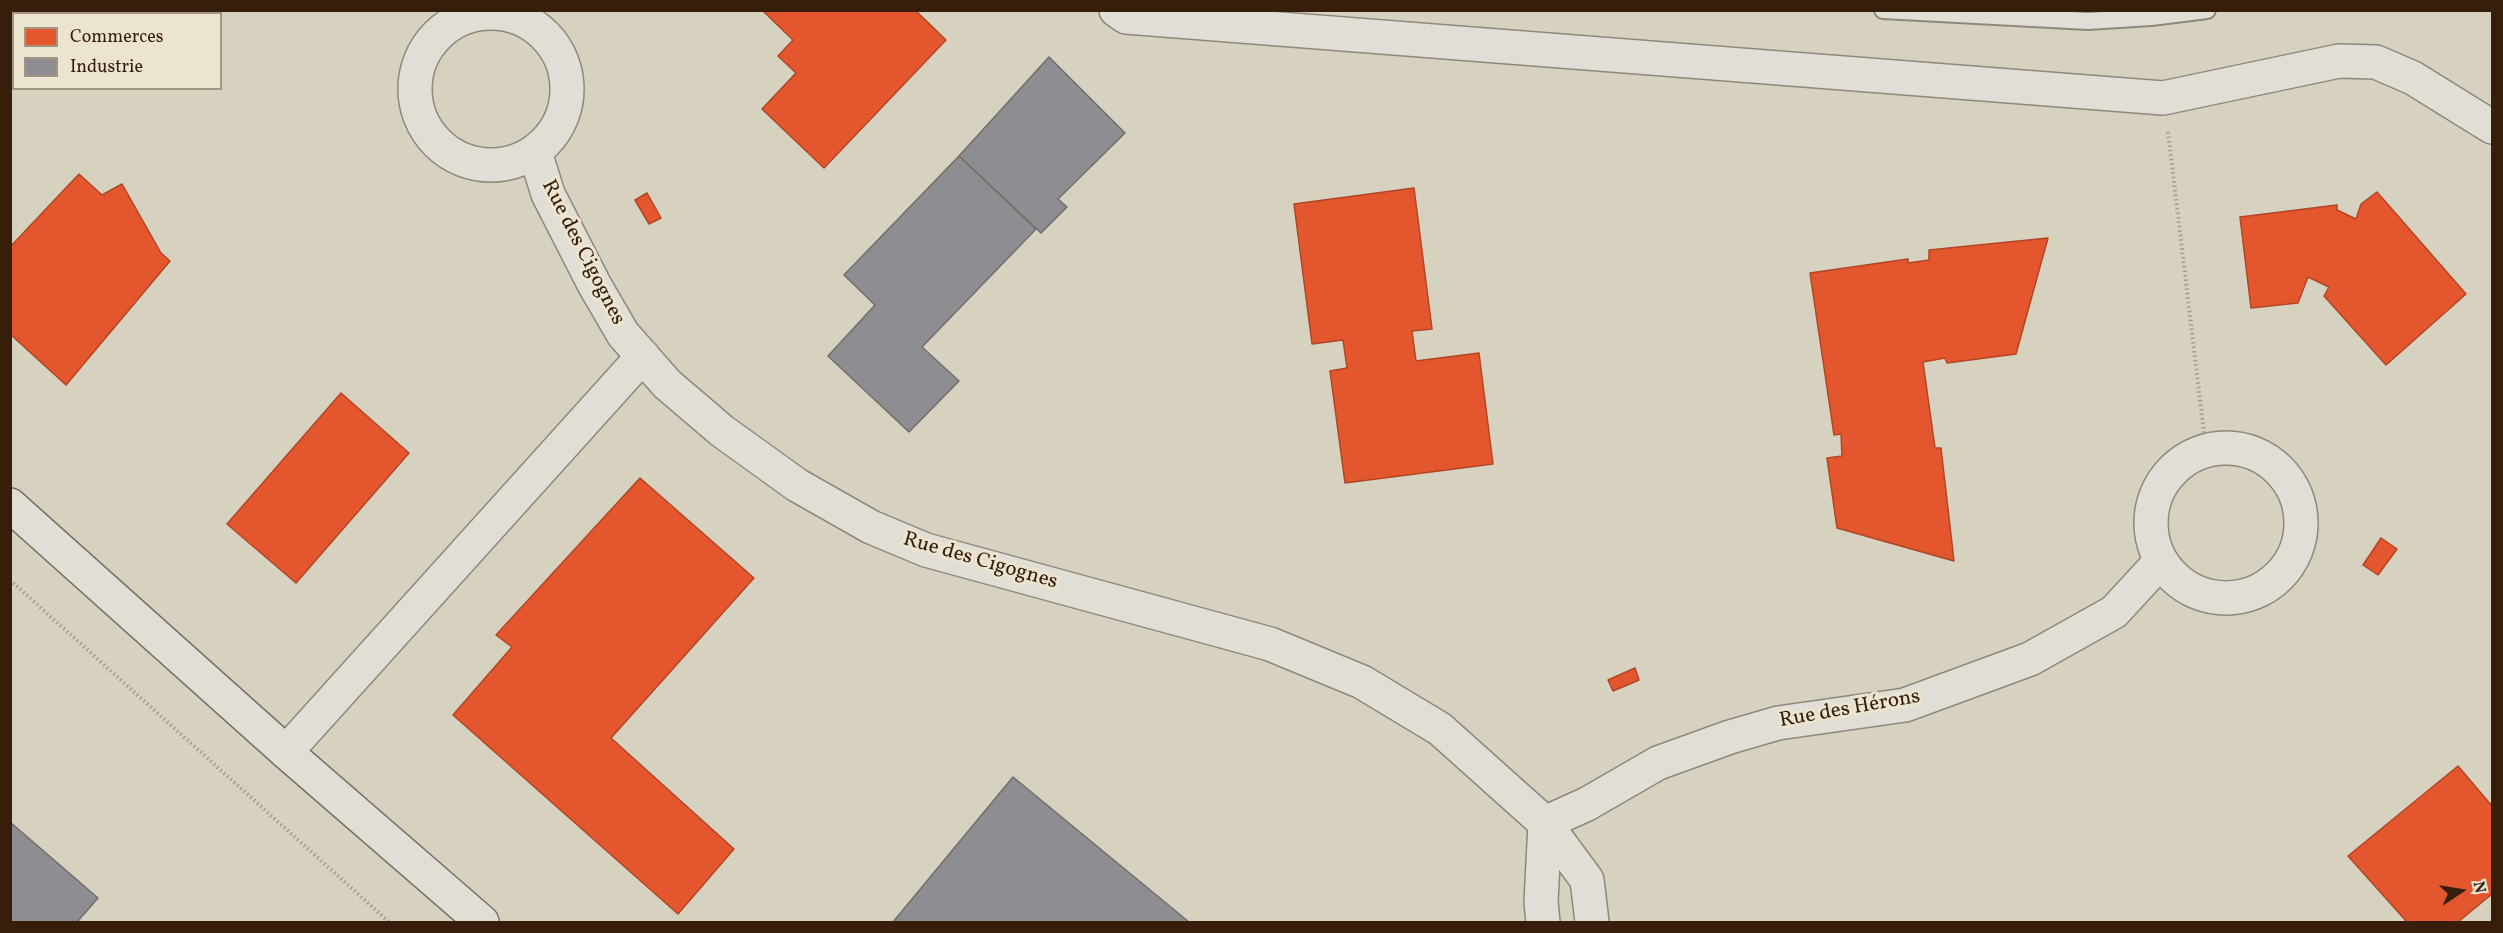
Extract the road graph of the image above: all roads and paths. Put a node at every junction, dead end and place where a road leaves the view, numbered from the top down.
1 (1116, 10) edge
2 (1883, 10) edge
3 (2207, 10) edge
4 (468, 13) edge
5 (2163, 98) junction
6 (2493, 127) edge
7 (535, 152) junction
8 (643, 356) junction
9 (2206, 450) junction
10 (10, 505) edge
11 (2161, 561) junction
12 (10, 580) edge
13 (286, 752) junction
14 (1545, 823) junction
15 (389, 922) edge
16 (482, 922) edge
17 (1543, 922) edge
18 (1592, 922) edge

1 - 5 street
2 - 3 lane
4 - 7 street
4 - 7 street
5 - 6 street
5 - 9 path
7 - 8 street, Rue des Cigognes
8 - 13 street
8 - 14 street, Rue des Cigognes
9 - 11 street
9 - 11 street
10 - 13 street
11 - 14 street, Rue des Hérons
12 - 15 path
13 - 16 street
14 - 17 street
14 - 18 street, Rue des Cigognes

